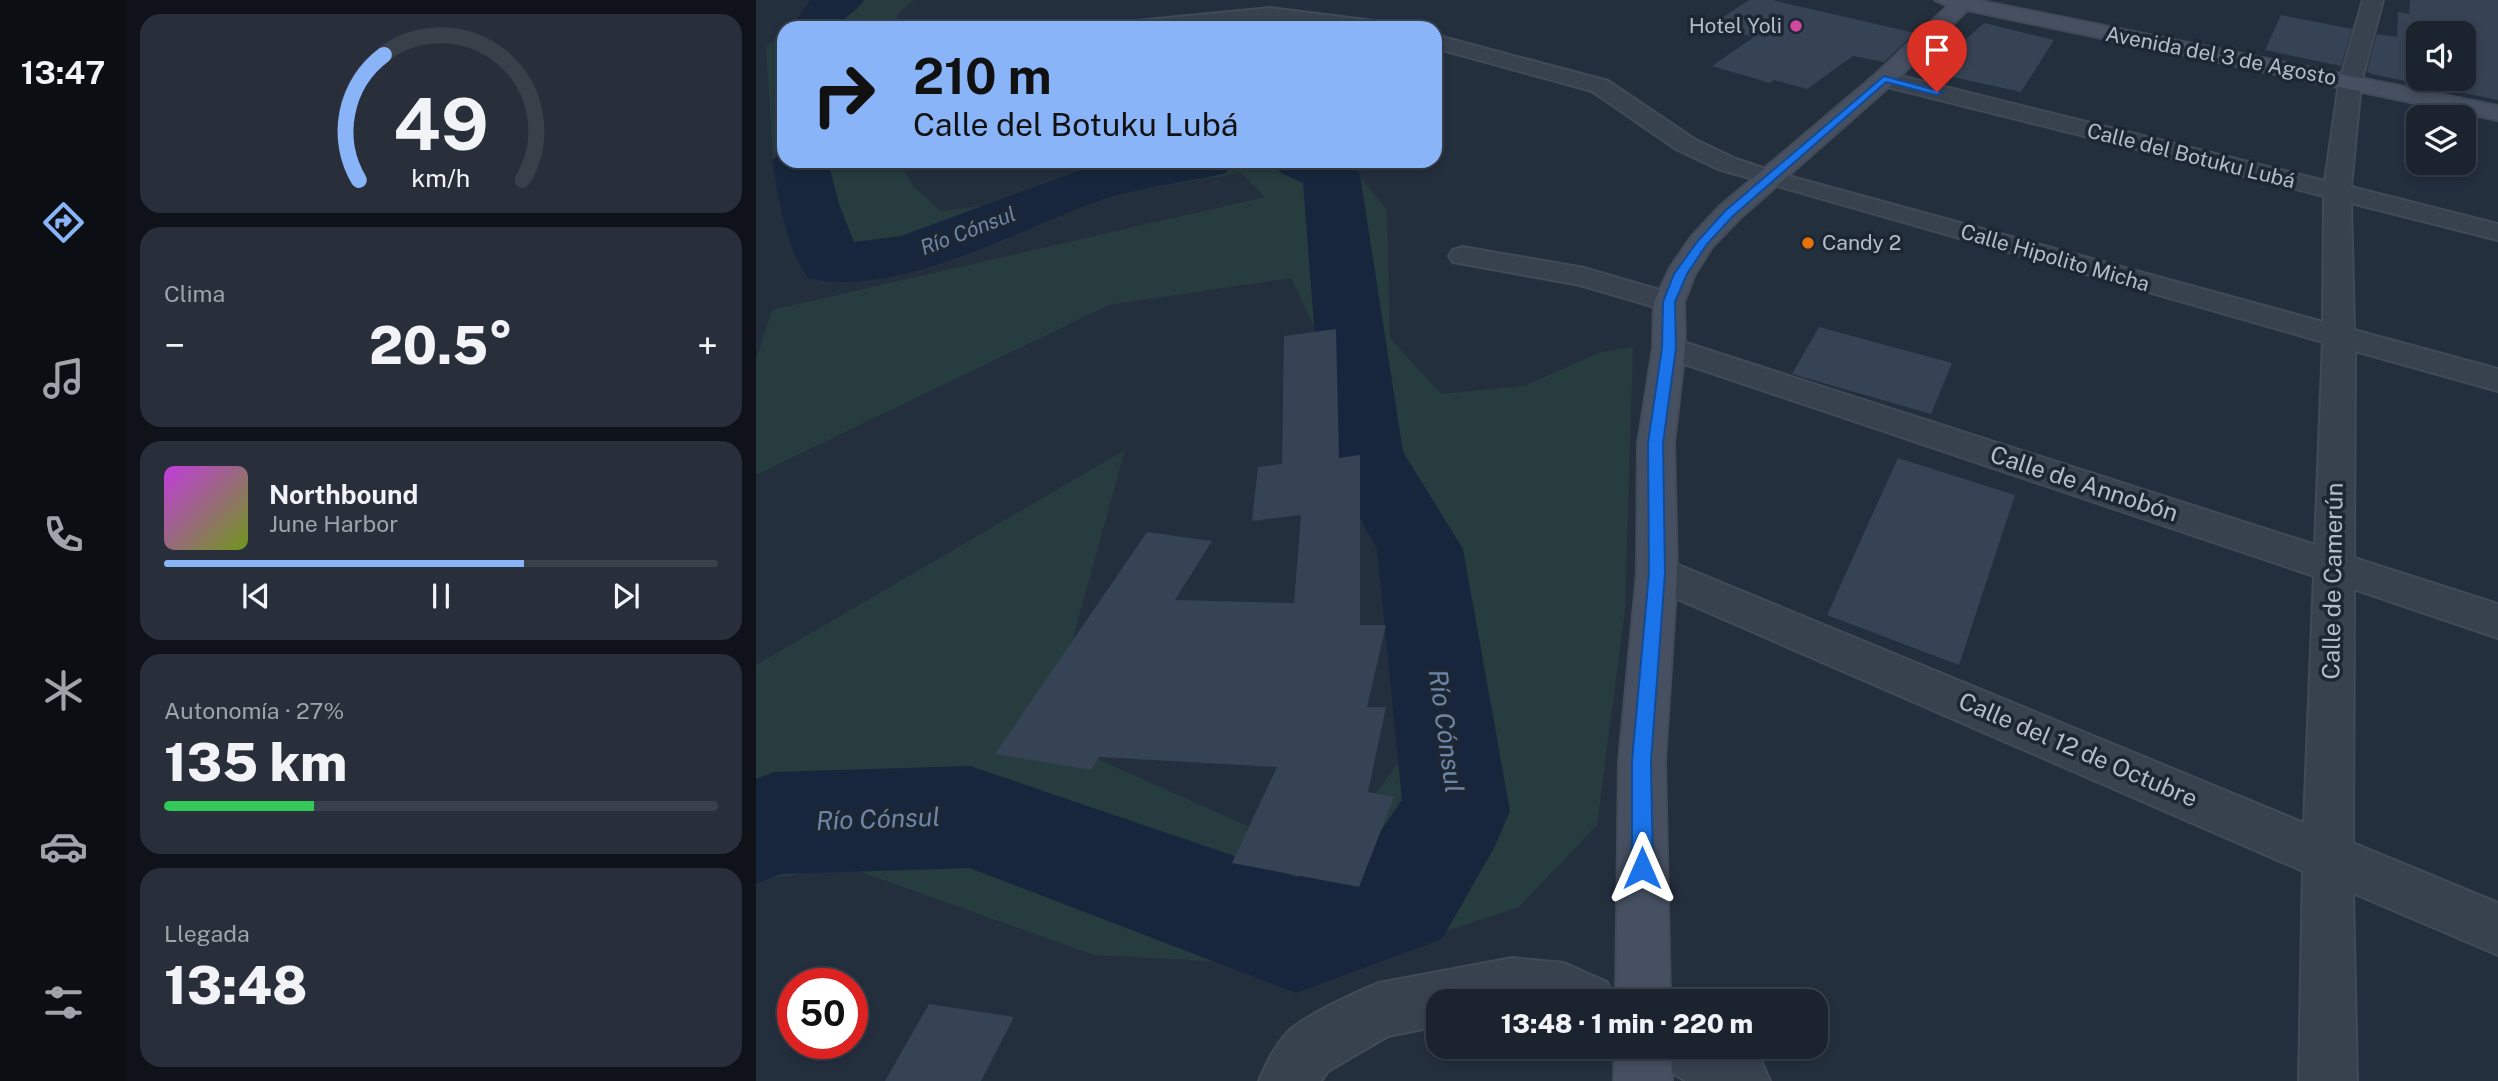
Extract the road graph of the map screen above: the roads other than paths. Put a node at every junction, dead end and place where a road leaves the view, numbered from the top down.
1 (2373, 0) edge
2 (1958, 1) edge
3 (1198, 21) edge
4 (1326, 21) edge
5 (1442, 43) edge
6 (1884, 79) junction
7 (2350, 83) junction
8 (2498, 113) edge
9 (1772, 179) junction
10 (2337, 192) junction
11 (2498, 232) edge
12 (1463, 256) dead end
13 (1669, 302) junction
14 (2339, 338) junction
15 (1669, 348) junction
16 (2498, 380) edge
17 (2333, 565) junction
18 (1657, 573) junction
19 (2498, 621) edge
20 (2328, 855) junction
21 (2498, 929) edge
22 (1491, 989) edge
23 (1554, 989) edge
24 (1643, 989) edge
25 (1426, 1001) edge
26 (1643, 1059) edge
27 (1703, 1059) edge
28 (1288, 1081) edge
29 (1643, 1081) edge
30 (1741, 1081) edge
31 (2328, 1081) edge

1 - 7 street, Calle de Camerún
2 - 6 main road
2 - 7 main road, Avenida del 3 de Agosto
3 - 4 street
5 - 9 street, Calle Hipolito Micha
6 - 9 main road
6 - 10 street, Calle del Botuku Lubá
7 - 8 main road, Avenida del 3 de Agosto
7 - 10 street, Calle de Camerún
9 - 13 main road
9 - 14 street, Calle Hipolito Micha
10 - 11 street, Calle del Botuku Lubá
10 - 14 street, Calle de Camerún
12 - 13 street
13 - 15 main road
14 - 16 street, Calle Hipolito Micha
14 - 17 street, Calle de Camerún
15 - 17 street, Calle de Annobón
15 - 18 main road
17 - 19 street, Calle de Annobón
17 - 20 street, Calle de Camerún
18 - 20 street, Calle del 12 de Octubre
18 - 24 main road
20 - 21 street, Calle del 12 de Octubre
20 - 31 street, Calle de Camerún
22 - 23 street
25 - 28 street
26 - 29 main road
27 - 30 street

